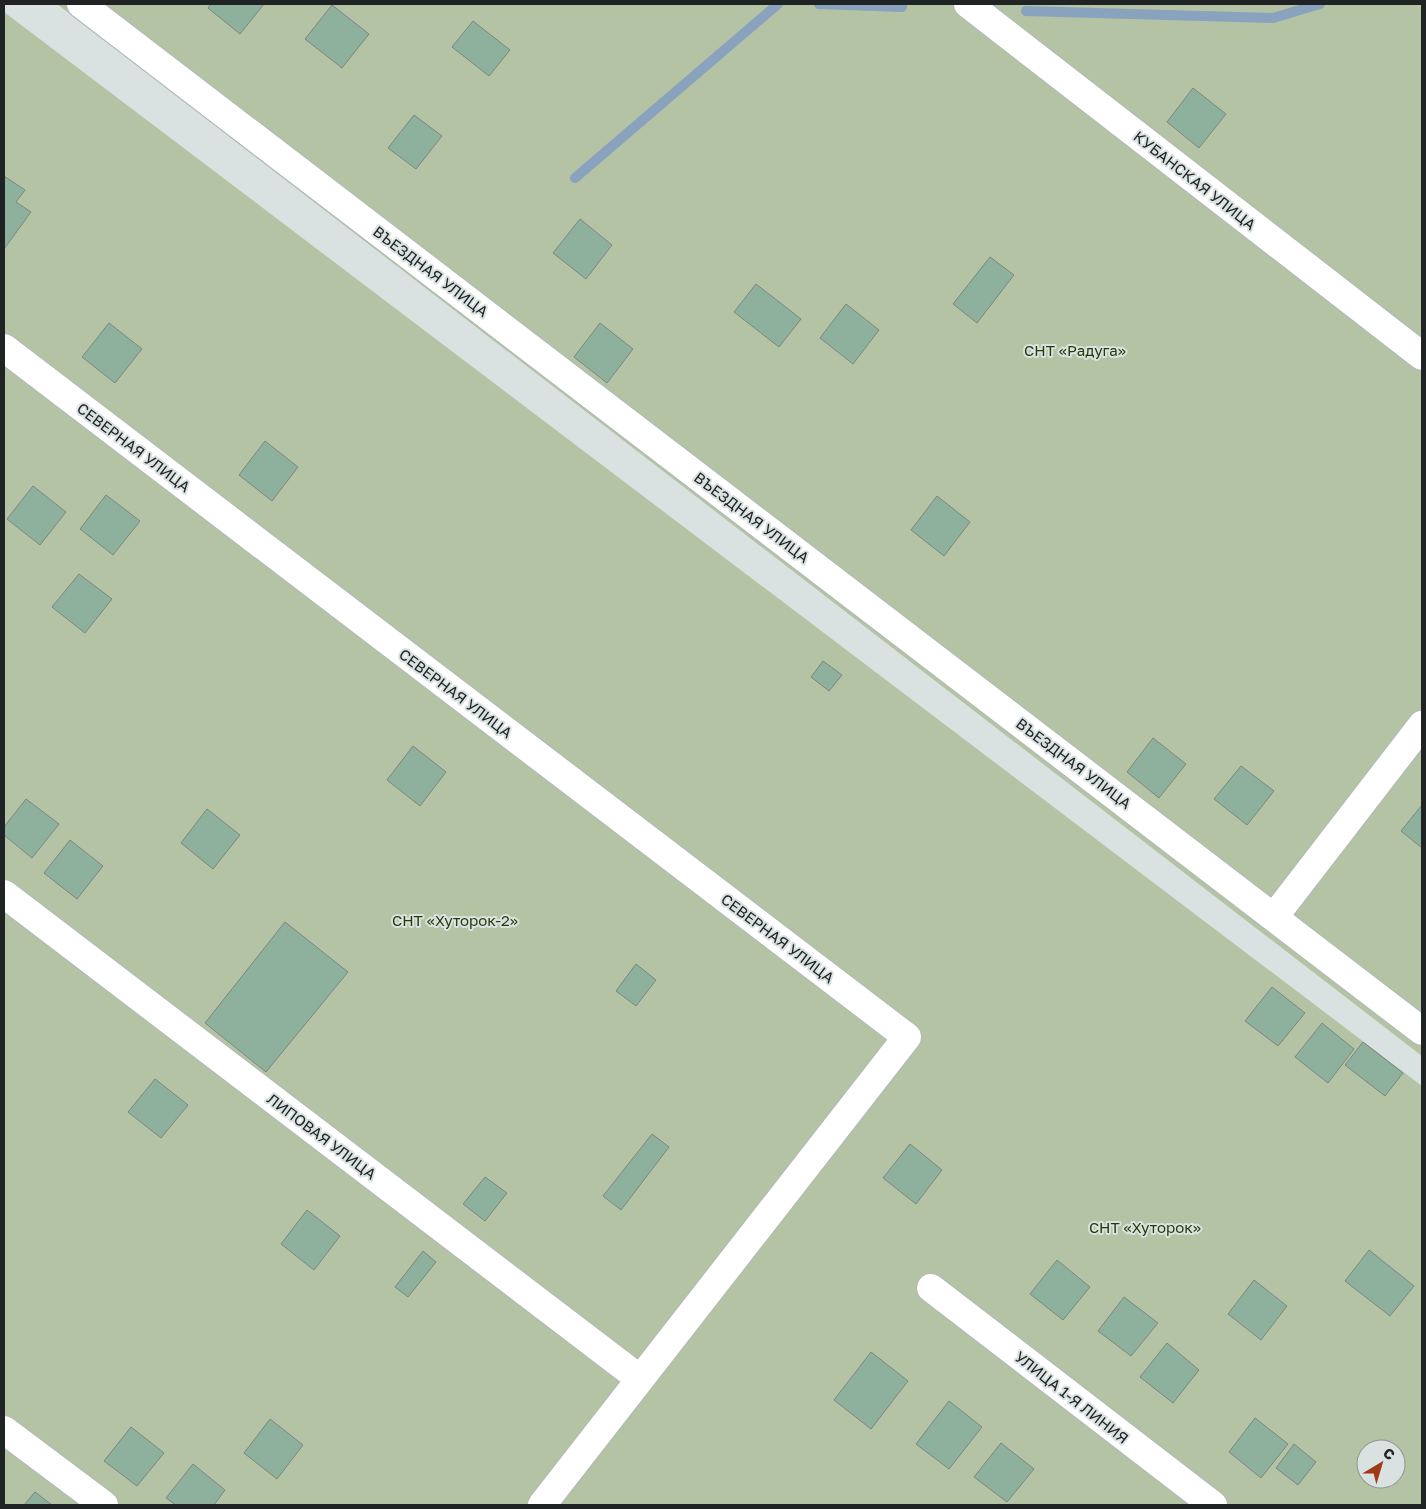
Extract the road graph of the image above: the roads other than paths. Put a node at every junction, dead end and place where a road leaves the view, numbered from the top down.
1 (82, 4) edge
2 (968, 4) edge
3 (4, 348) edge
4 (1422, 356) edge
5 (1422, 725) edge
6 (4, 894) edge
7 (1274, 917) junction
8 (1422, 1031) edge
9 (931, 1288) dead end
10 (640, 1379) junction
11 (4, 1430) edge
12 (104, 1505) edge
13 (542, 1505) edge
14 (1213, 1505) edge

1 - 7 street, ВЪЕЗДНАЯ УЛИЦА
2 - 4 street, КУБАНСКАЯ УЛИЦА
3 - 10 street, СЕВЕРНАЯ УЛИЦА
5 - 7 street
6 - 10 street, ЛИПОВАЯ УЛИЦА
7 - 8 street, ВЪЕЗДНАЯ УЛИЦА
9 - 14 street, УЛИЦА 1-Я ЛИНИЯ
10 - 13 street
11 - 12 street

